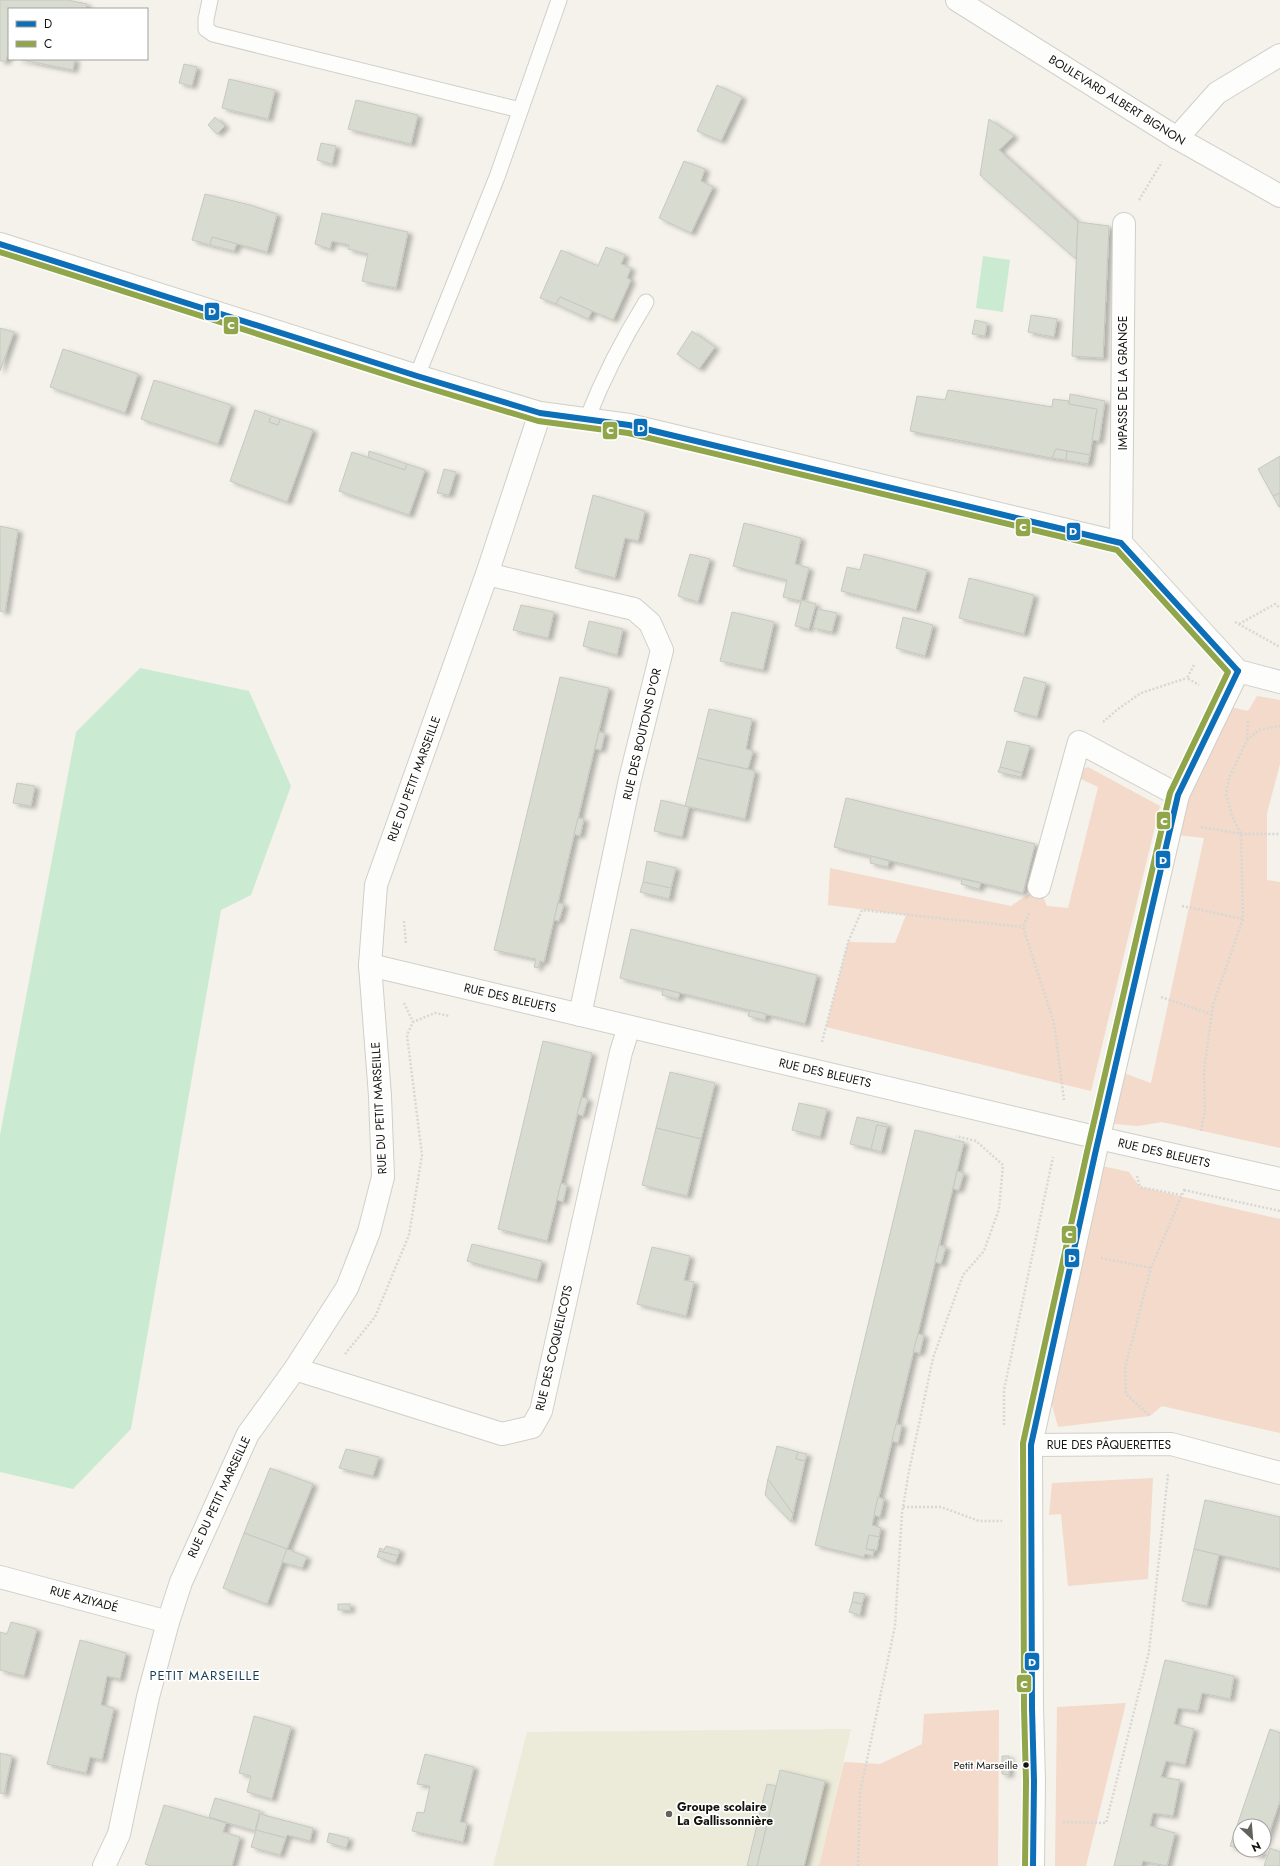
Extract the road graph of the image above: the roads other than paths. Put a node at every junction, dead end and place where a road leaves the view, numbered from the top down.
1 (210, 0) edge
2 (559, 0) edge
3 (957, 0) edge
4 (1280, 56) edge
5 (520, 110) junction
6 (1177, 138) junction
7 (1280, 196) edge
8 (1124, 224) road end
9 (0, 244) edge
10 (646, 302) dead end
11 (417, 376) junction
12 (540, 413) junction
13 (587, 419) junction
14 (1122, 543) junction
15 (487, 574) junction
16 (1238, 671) junction
17 (1280, 682) edge
18 (1178, 795) junction
19 (1039, 887) dead end
20 (370, 965) junction
21 (580, 1015) junction
22 (629, 1027) junction
23 (1099, 1138) junction
24 (1280, 1179) edge
25 (295, 1369) junction
26 (1031, 1445) junction
27 (1280, 1473) edge
28 (0, 1577) edge
29 (168, 1622) junction
30 (104, 1866) edge
31 (1033, 1866) edge

1 - 5 lane
2 - 5 lane
3 - 6 street, BOULEVARD ALBERT BIGNON
4 - 6 street
5 - 11 lane
6 - 7 street, BOULEVARD ALBERT BIGNON
8 - 14 street, IMPASSE DE LA GRANGE
9 - 11 street
10 - 13 lane
11 - 12 street
12 - 13 street
12 - 15 street, RUE DU PETIT MARSEILLE
13 - 14 street
14 - 16 street
15 - 20 street, RUE DU PETIT MARSEILLE
15 - 21 street, RUE DES BOUTONS D'OR
16 - 17 street
16 - 18 street
18 - 19 street
18 - 23 street
20 - 21 street, RUE DES BLEUETS
20 - 25 street, RUE DU PETIT MARSEILLE
21 - 22 street, RUE DES BLEUETS
22 - 23 street, RUE DES BLEUETS
22 - 25 street, RUE DES COQUELICOTS
23 - 24 street, RUE DES BLEUETS
23 - 26 street
25 - 29 street, RUE DU PETIT MARSEILLE
26 - 27 street, RUE DES PÂQUERETTES
26 - 31 street
28 - 29 street, RUE AZIYADÉ
29 - 30 street, RUE DU PETIT MARSEILLE

